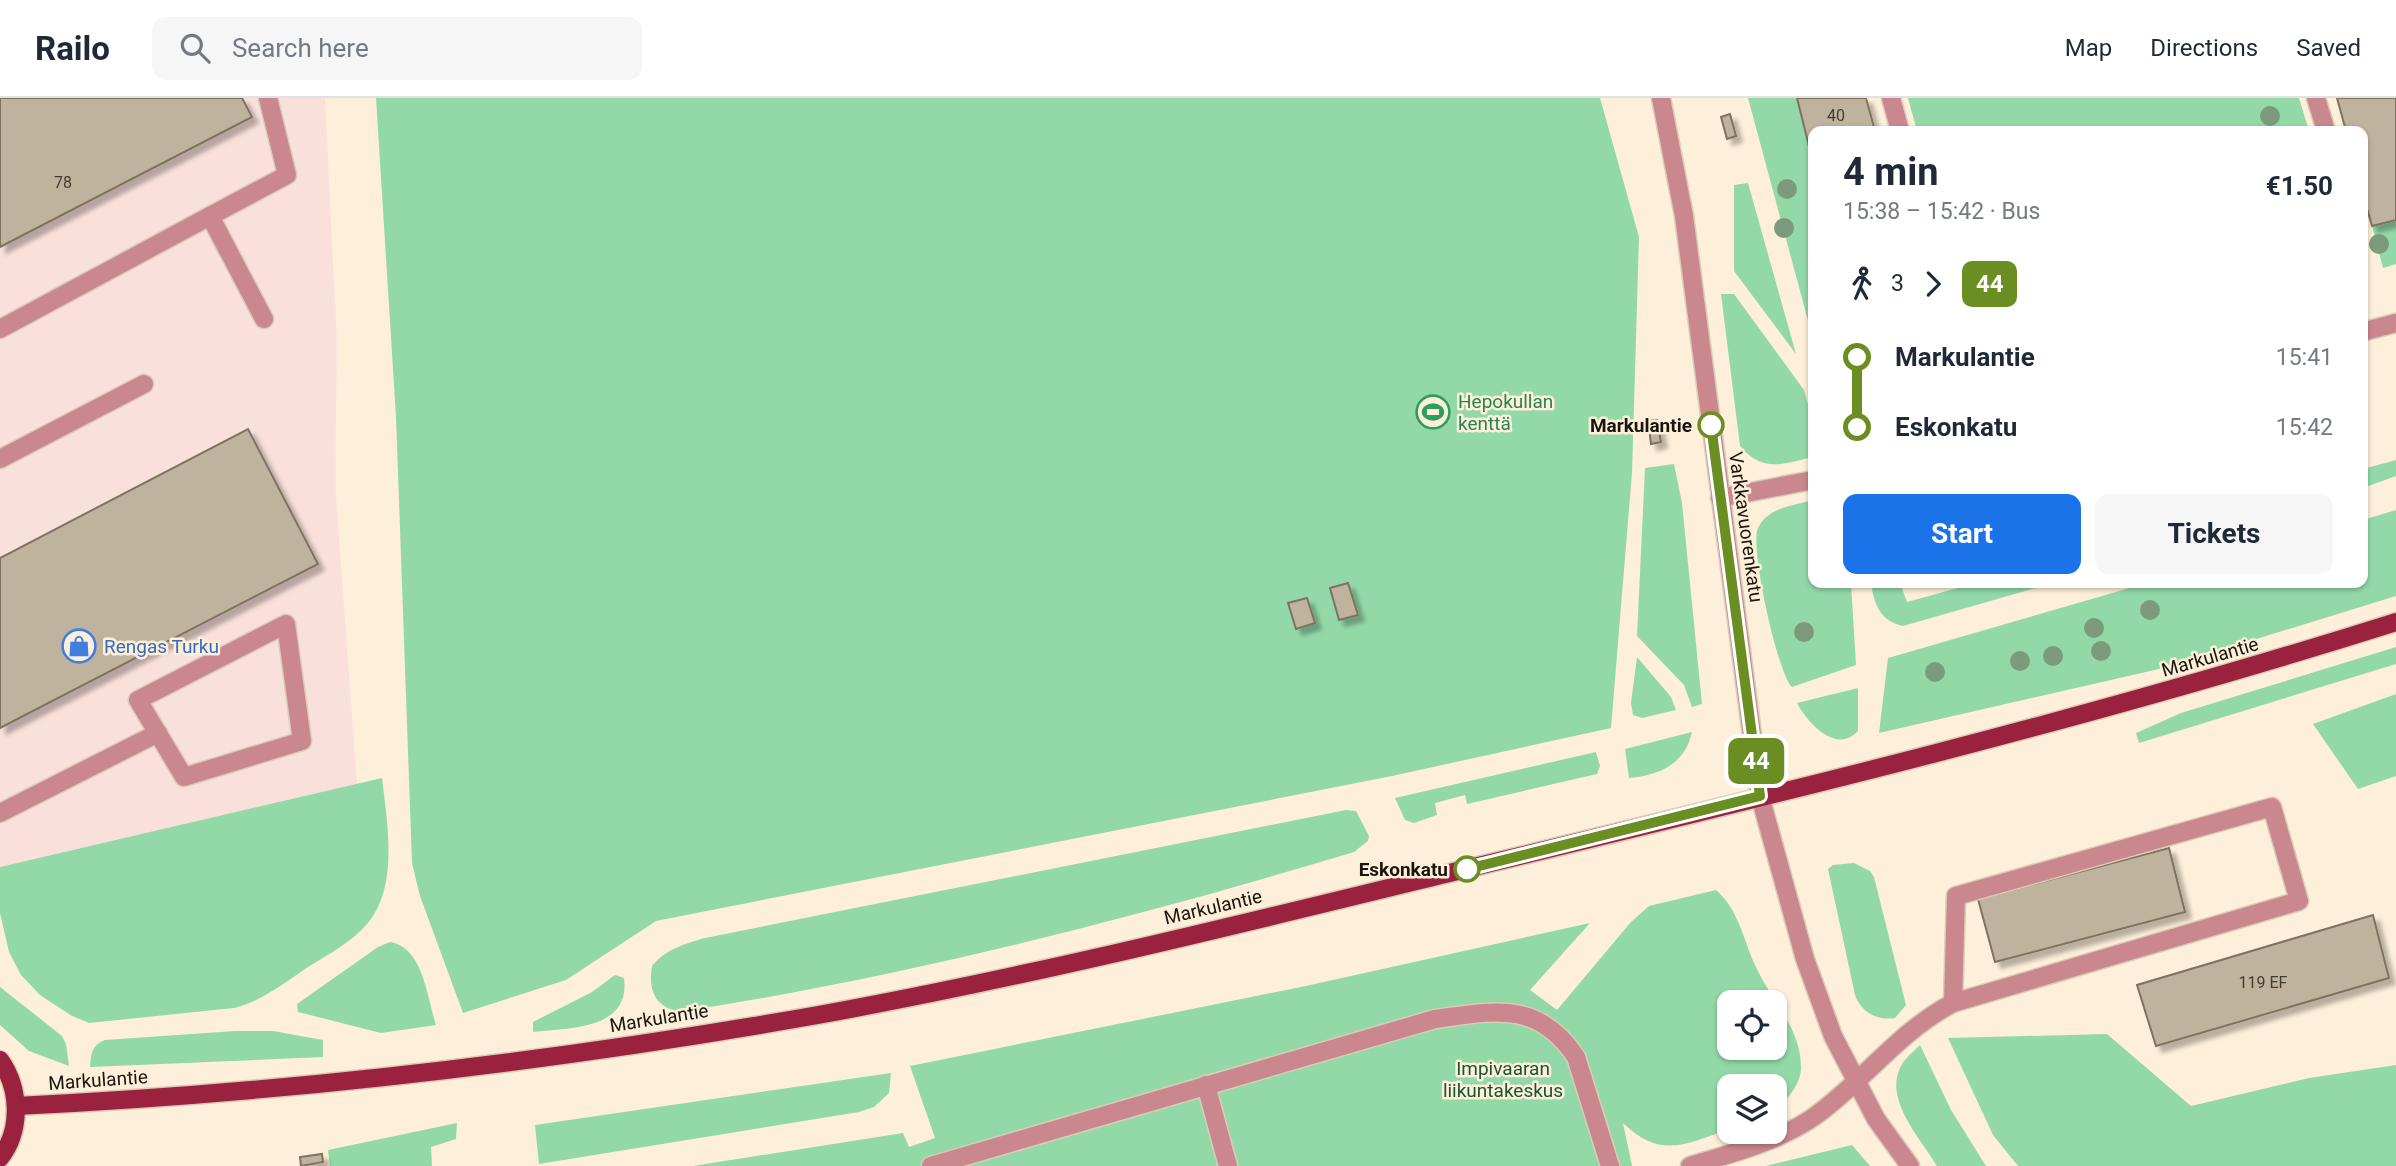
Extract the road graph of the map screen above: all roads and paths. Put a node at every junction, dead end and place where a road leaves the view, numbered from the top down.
1 (268, 98) edge
2 (1661, 98) edge
3 (1891, 98) edge
4 (2316, 98) edge
5 (1899, 126) edge
6 (2324, 126) edge
7 (210, 216) junction
8 (264, 319) dead end
9 (2396, 323) edge
10 (0, 329) edge
11 (2368, 330) edge
12 (144, 384) dead end
13 (0, 459) edge
14 (1808, 481) edge
15 (1720, 498) junction
16 (2396, 622) edge
17 (158, 733) junction
18 (1760, 796) junction
19 (0, 813) edge
20 (1952, 1003) junction
21 (0, 1060) edge
22 (1854, 1081) junction
23 (1206, 1085) junction
24 (16, 1106) junction
25 (0, 1158) edge
26 (931, 1166) edge
27 (1228, 1166) edge
28 (1610, 1166) edge
29 (1690, 1166) edge
30 (1910, 1166) edge

1 - 7 street
2 - 15 street, Varkkavuorenkatu
3 - 5 street
4 - 6 street
7 - 8 street
7 - 10 street
9 - 11 street
12 - 13 street
14 - 15 street
15 - 18 street, Varkkavuorenkatu
16 - 18 main road, Markulantie
17 - 17 street
17 - 19 street
18 - 22 street
18 - 24 main road, Markulantie
20 - 20 street
20 - 22 street
21 - 24 main road
22 - 29 street
22 - 30 street
23 - 26 street
23 - 27 street
23 - 28 street
24 - 25 main road

